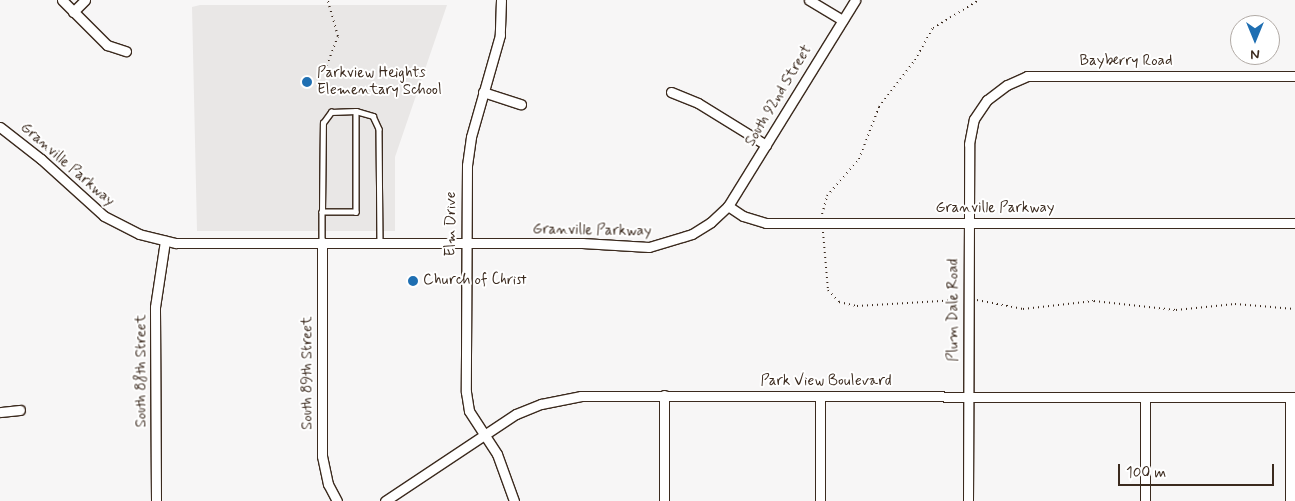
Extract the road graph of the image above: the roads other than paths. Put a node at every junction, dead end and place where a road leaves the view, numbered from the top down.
1 (62, 0) edge
2 (85, 0) edge
3 (500, 0) edge
4 (809, 0) edge
5 (855, 0) edge
6 (73, 12) junction
7 (842, 20) junction
8 (126, 51) dead end
9 (1295, 76) edge
10 (484, 92) junction
11 (671, 92) dead end
12 (520, 104) dead end
13 (356, 111) junction
14 (974, 118) joint
15 (0, 127) edge
16 (766, 145) junction
17 (728, 206) junction
18 (322, 212) junction
19 (968, 222) junction
20 (1295, 223) edge
21 (164, 241) junction
22 (322, 242) junction
23 (380, 243) junction
24 (466, 243) junction
25 (664, 395) junction
26 (820, 396) junction
27 (968, 397) junction
28 (1293, 397) edge
29 (1145, 398) junction
30 (20, 410) dead end
31 (0, 412) edge
32 (484, 434) junction
33 (156, 501) edge
34 (337, 501) edge
35 (385, 501) edge
36 (514, 501) edge
37 (664, 501) edge
38 (820, 501) edge
39 (968, 501) edge
40 (1145, 501) edge
41 (1290, 501) edge

1 - 6 street
2 - 6 street
3 - 10 street, Elm Drive
4 - 7 street
5 - 7 street, South 92nd Street
6 - 8 street
7 - 16 street, South 92nd Street
9 - 14 street, Bayberry Road
10 - 12 street
10 - 24 street, Elm Drive
11 - 16 street
13 - 18 lane
13 - 18 lane
13 - 23 lane
14 - 19 street, Plum Dale Road
15 - 21 street, Granville Parkway
16 - 17 street, South 92nd Street
17 - 19 street, Granville Parkway
17 - 24 street, Granville Parkway
18 - 22 lane
19 - 20 street, Granville Parkway
19 - 27 street, Plum Dale Road
21 - 22 street, Granville Parkway
21 - 33 street, South 88th Street
22 - 23 street, Granville Parkway
22 - 34 street, South 89th Street
23 - 24 street, Granville Parkway
24 - 32 street, Elm Drive
25 - 26 street, Park View Boulevard
25 - 32 street, Park View Boulevard
25 - 37 street
26 - 27 street, Park View Boulevard
26 - 38 street
27 - 29 street, Park View Boulevard
27 - 39 street, Plum Dale Road
28 - 29 street, Park View Boulevard
28 - 41 street
29 - 40 street
30 - 31 street
32 - 35 street, Park View Boulevard
32 - 36 street, Elm Drive

